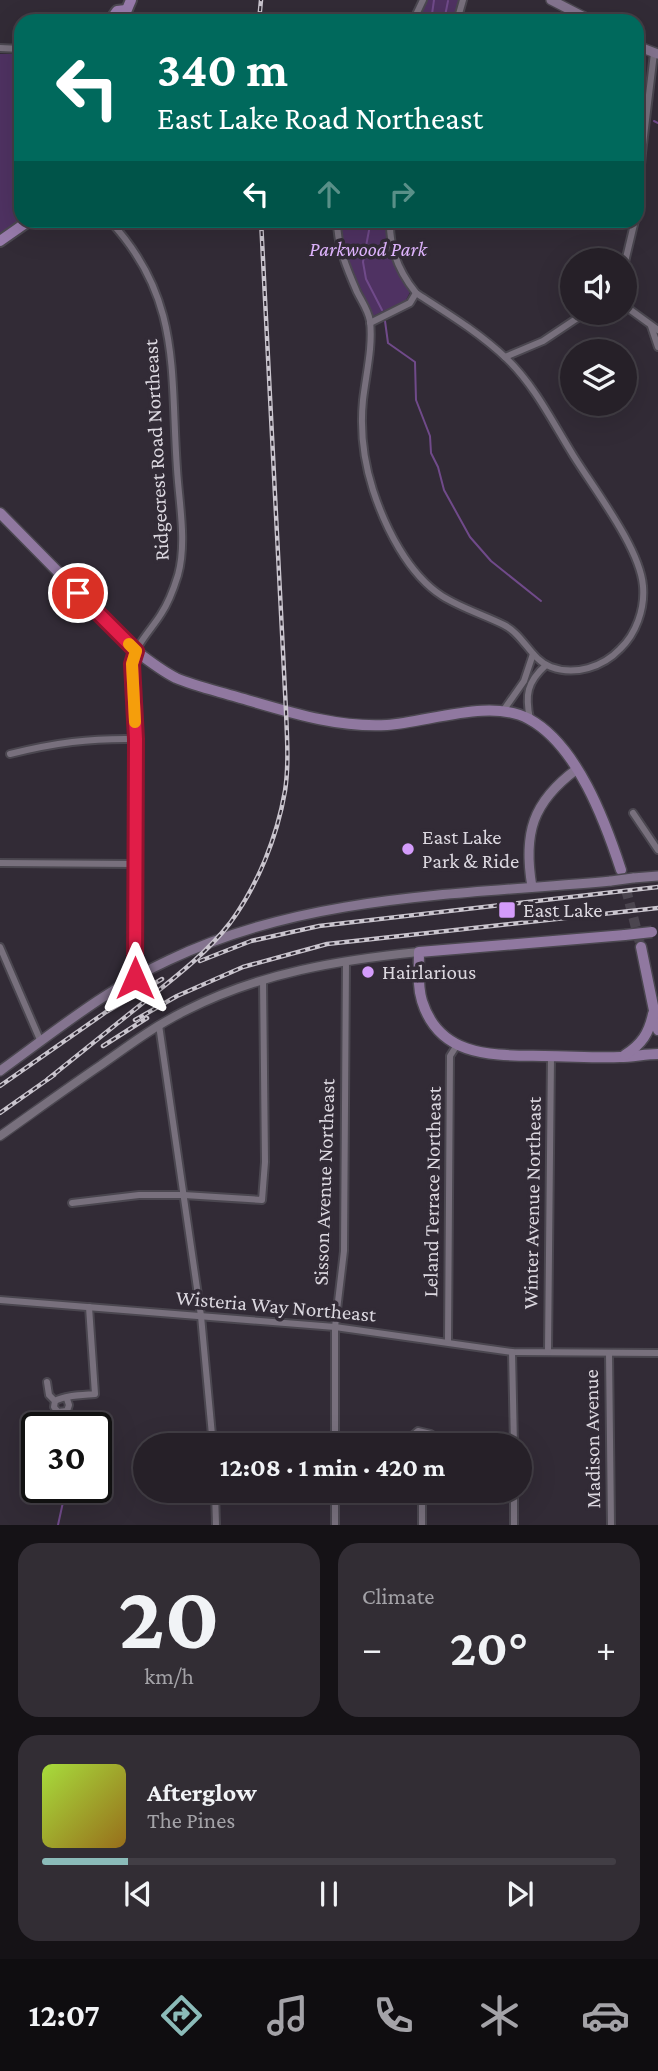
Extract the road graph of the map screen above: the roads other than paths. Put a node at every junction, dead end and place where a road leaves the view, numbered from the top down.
1 (551, 0) edge
2 (578, 14) edge
3 (656, 53) edge
4 (644, 139) edge
5 (19, 228) edge
6 (116, 228) edge
7 (338, 228) edge
8 (390, 228) edge
9 (633, 228) edge
10 (0, 242) edge
11 (628, 248) edge
12 (416, 293) junction
13 (637, 315) edge
14 (370, 323) junction
15 (567, 325) edge
16 (655, 328) edge
17 (658, 347) edge
18 (505, 357) junction
19 (0, 513) edge
20 (136, 651) junction
21 (533, 654) junction
22 (546, 665) junction
23 (503, 711) junction
24 (530, 719) junction
25 (136, 739) junction
26 (10, 754) dead end
27 (577, 769) junction
28 (633, 813) dead end
29 (658, 850) edge
30 (0, 863) edge
31 (136, 864) junction
32 (621, 870) tunnel mouth
33 (658, 876) edge
34 (532, 887) junction
35 (655, 931) edge
36 (0, 947) edge
37 (641, 947) tunnel mouth
38 (419, 952) junction
39 (346, 961) junction
40 (135, 978) junction
41 (263, 980) junction
42 (654, 1007) junction
43 (159, 1025) junction
44 (658, 1030) edge
45 (41, 1042) junction
46 (457, 1045) junction
47 (658, 1054) edge
48 (551, 1056) junction
49 (622, 1057) junction
50 (0, 1071) edge
51 (0, 1136) edge
52 (184, 1195) junction
53 (72, 1203) dead end
54 (0, 1300) edge
55 (89, 1307) junction
56 (201, 1316) junction
57 (335, 1327) junction
58 (447, 1341) junction
59 (548, 1351) junction
60 (512, 1352) junction
61 (609, 1353) junction
62 (658, 1353) edge
63 (47, 1382) dead end
64 (67, 1399) junction
65 (55, 1401) junction
66 (60, 1412) joint
67 (212, 1433) edge
68 (335, 1433) edge
69 (514, 1433) edge
70 (215, 1503) edge
71 (335, 1503) edge
72 (422, 1503) edge
73 (514, 1503) edge
74 (216, 1525) edge
75 (335, 1525) edge
76 (422, 1525) edge
77 (514, 1525) edge
78 (611, 1525) edge

1 - 2 main road
3 - 4 street
5 - 10 highway
6 - 20 street, Ridgecrest Road Northeast
7 - 14 street
8 - 12 street
9 - 11 street
12 - 14 street
12 - 18 street
13 - 16 street
14 - 21 street
15 - 18 street
16 - 17 street
18 - 22 street
19 - 20 main road
20 - 23 main road
20 - 25 street
21 - 22 street
21 - 23 street
22 - 24 street
23 - 24 main road
24 - 27 main road
25 - 26 street
25 - 31 street
27 - 32 main road
27 - 34 main road
28 - 29 street
30 - 31 street
31 - 40 street
33 - 34 main road, bridge
34 - 40 main road
35 - 38 main road, bridge
36 - 45 street
37 - 42 main road
38 - 39 street
38 - 46 main road
39 - 41 street
39 - 57 street, Sisson Avenue Northeast
40 - 45 main road
41 - 43 street
41 - 52 street
42 - 44 main road
42 - 49 main road
43 - 51 street
43 - 52 street
45 - 50 main road
46 - 48 main road
46 - 58 street, Leland Terrace Northeast
47 - 49 main road
48 - 49 main road
48 - 59 street, Winter Avenue Northeast
52 - 53 street
52 - 56 street
54 - 55 street, Wisteria Way Northeast
55 - 56 street, Wisteria Way Northeast
55 - 64 street
56 - 57 street, Wisteria Way Northeast
56 - 67 street
57 - 58 street, Wisteria Way Northeast
57 - 68 street, Sisson Avenue Northeast
58 - 60 street, Wisteria Way Northeast
59 - 60 street, Wisteria Way Northeast
59 - 61 street, Wisteria Way Northeast
60 - 69 street
61 - 62 street, Wisteria Way Northeast
61 - 78 street, Madison Avenue
63 - 65 street
64 - 65 street
64 - 66 street
65 - 66 street
70 - 74 street
71 - 75 street
72 - 76 street
73 - 77 street

